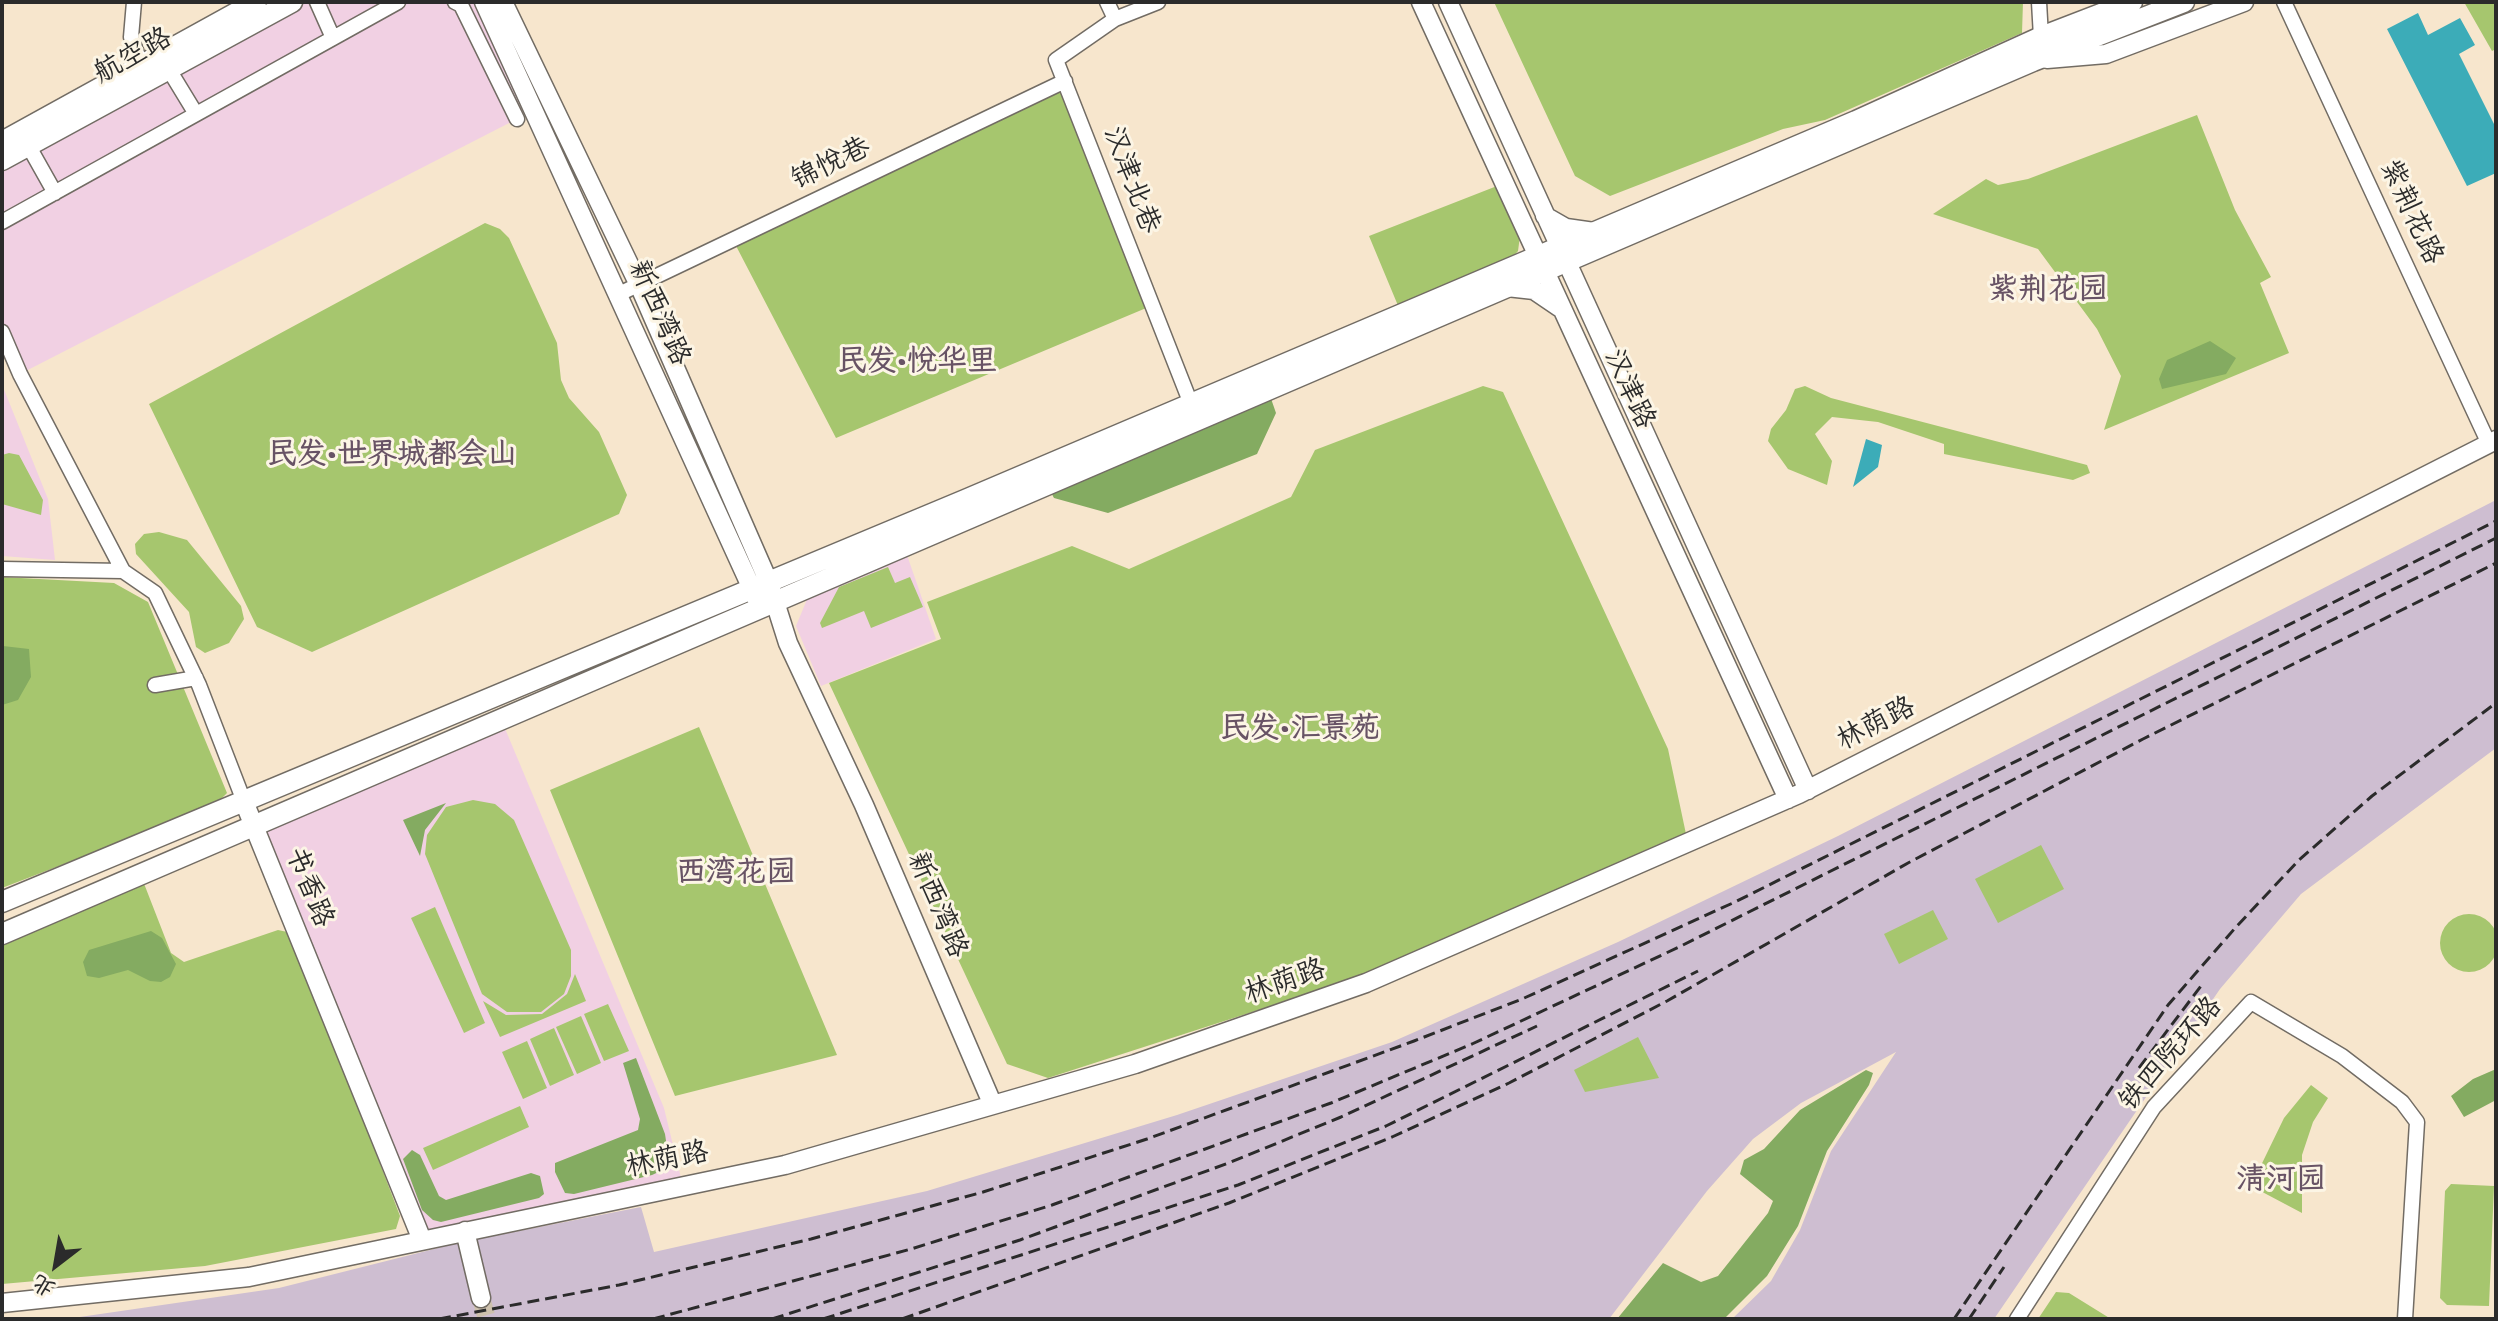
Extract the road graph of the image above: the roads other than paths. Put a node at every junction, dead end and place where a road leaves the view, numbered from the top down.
1 (134, 2) edge
2 (256, 2) edge
3 (292, 2) edge
4 (317, 2) edge
5 (398, 2) edge
6 (455, 2) edge
7 (484, 2) edge
8 (503, 2) edge
9 (1107, 2) edge
10 (1158, 2) edge
11 (1421, 2) edge
12 (1448, 2) edge
13 (2039, 2) edge
14 (2101, 2) edge
15 (2132, 2) edge
16 (2184, 2) edge
17 (2244, 2) edge
18 (2284, 2) edge
19 (1115, 19) junction
20 (2041, 37) junction
21 (333, 38) junction
22 (2033, 61) junction
23 (142, 67) junction
24 (168, 68) junction
25 (1065, 81) junction
26 (196, 114) junction
27 (517, 119) dead end
28 (2, 142) edge
29 (28, 145) junction
30 (2, 160) edge
31 (55, 193) junction
32 (1545, 216) junction
33 (2, 222) edge
34 (1525, 229) junction
35 (1596, 240) junction
36 (1563, 254) junction
37 (1541, 264) junction
38 (1508, 278) junction
39 (639, 285) junction
40 (619, 294) junction
41 (1581, 295) junction
42 (1561, 308) junction
43 (2, 332) edge
44 (1191, 404) junction
45 (2493, 442) edge
46 (2, 569) edge
47 (123, 571) junction
48 (765, 595) junction
49 (196, 678) junction
50 (155, 685) dead end
51 (1808, 790) junction
52 (1788, 799) junction
53 (245, 804) junction
54 (254, 826) junction
55 (2, 902) edge
56 (2, 934) edge
57 (992, 1103) junction
58 (465, 1231) junction
59 (422, 1240) junction
60 (481, 1298) tunnel mouth
61 (2, 1303) edge
62 (2017, 1319) edge
63 (2405, 1319) edge

1 - 23 street
2 - 23 main road, 航空路
3 - 24 main road, 航空路
4 - 21 street
5 - 21 street
6 - 27 street
7 - 40 street, 新西湾路
8 - 39 street, 新西湾路
9 - 19 street
10 - 19 street
11 - 34 street, 汉津路
12 - 32 street, 汉津路
13 - 20 street
14 - 20 street
15 - 20 main road
16 - 22 main road
17 - 22 street
18 - 45 street, 紫荆花路
19 - 25 street
20 - 35 main road
21 - 26 street
22 - 35 main road
23 - 28 main road, 航空路
24 - 26 street
24 - 29 main road, 航空路
25 - 39 street, 锦悦巷
25 - 44 street, 汉津北巷
26 - 31 street
29 - 30 main road, 航空路
29 - 31 street
31 - 33 street
32 - 35 street
32 - 36 street, 汉津路
34 - 37 street, 汉津路
34 - 38 street
35 - 36 main road
35 - 41 street
36 - 37 main road
36 - 41 street, 汉津路
37 - 38 main road
37 - 42 street, 汉津路
38 - 42 street
38 - 44 main road
38 - 48 main road
39 - 40 street, 锦悦巷
39 - 48 street, 新西湾路
40 - 48 street, 新西湾路
41 - 51 street, 汉津路
42 - 52 street, 汉津路
43 - 47 street, 书香路
44 - 48 main road
45 - 51 street, 林荫路
46 - 47 street
47 - 49 street, 书香路
48 - 53 main road
48 - 54 main road
48 - 57 street, 新西湾路
49 - 50 street
49 - 53 street, 书香路
51 - 52 street, 林荫路
52 - 57 street, 林荫路
53 - 54 street, 书香路
53 - 55 main road
54 - 56 main road
54 - 59 street, 书香路
57 - 58 street, 林荫路
58 - 59 street, 林荫路
58 - 60 street
59 - 61 street, 林荫路
62 - 63 street, 铁四院环路

